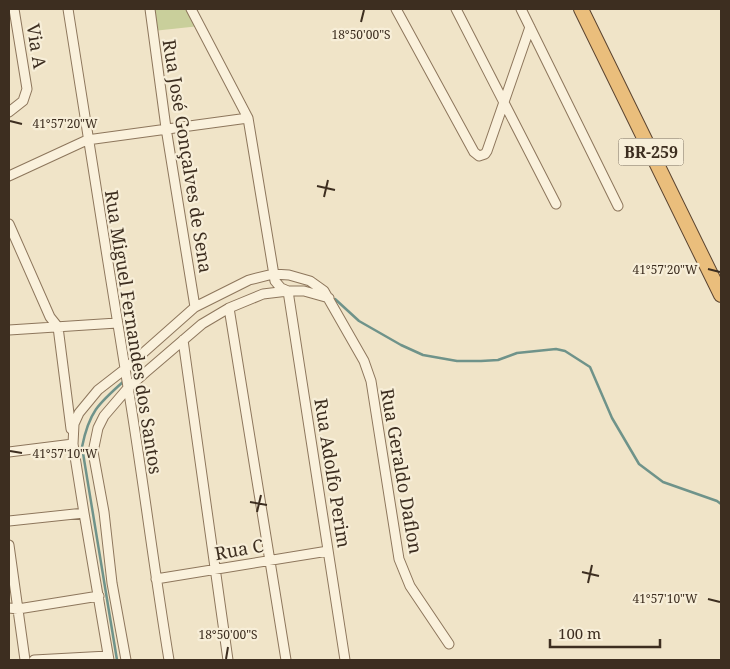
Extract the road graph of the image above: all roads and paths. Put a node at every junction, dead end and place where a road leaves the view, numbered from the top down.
1 (14, 9) edge
2 (68, 9) edge
3 (150, 9) edge
4 (191, 9) edge
5 (456, 9) edge
6 (521, 9) edge
7 (581, 9) edge
8 (399, 11) edge
9 (530, 27) junction
10 (503, 103) junction
11 (9, 112) edge
12 (248, 118) junction
13 (166, 128) junction
14 (87, 140) junction
15 (9, 176) edge
16 (556, 204) dead end
17 (618, 206) dead end
18 (9, 224) edge
19 (273, 274) junction
20 (288, 291) junction
21 (721, 295) edge
22 (329, 298) junction
23 (195, 307) junction
24 (229, 308) junction
25 (117, 323) junction
26 (58, 327) junction
27 (9, 330) edge
28 (183, 340) junction
29 (125, 369) junction
30 (128, 388) junction
31 (74, 444) junction
32 (9, 452) edge
33 (84, 513) junction
34 (9, 521) edge
35 (9, 545) edge
36 (328, 551) junction
37 (269, 560) junction
38 (215, 570) junction
39 (156, 580) junction
40 (99, 596) junction
41 (13, 608) edge
42 (449, 644) dead end
43 (109, 658) edge
44 (25, 660) edge
45 (34, 660) edge
46 (126, 660) edge
47 (169, 660) edge
48 (228, 660) edge
49 (286, 660) edge
50 (345, 660) edge

1 - 11 street, Via A
2 - 14 street, Rua Miguel Fernandes dos Santos
3 - 13 street, Rua José Gonçalves de Sena
4 - 12 street
5 - 10 street
6 - 9 street
7 - 21 highway, BR-259
8 - 10 street
9 - 10 street
9 - 17 street
10 - 16 street
12 - 13 street
12 - 19 street
13 - 14 street
13 - 23 street, Rua José Gonçalves de Sena
14 - 15 street
14 - 25 street, Rua Miguel Fernandes dos Santos
18 - 26 street
19 - 20 street
19 - 22 street, Rua Geraldo Daflon
19 - 23 street
20 - 22 street
20 - 24 street
20 - 36 street, Rua Adolfo Perim
22 - 42 street, Rua Geraldo Daflon
23 - 29 street
24 - 28 street
24 - 37 street
25 - 26 street
25 - 29 street, Rua Miguel Fernandes dos Santos
26 - 27 street
26 - 31 street
28 - 30 street
28 - 38 street
29 - 30 street, Rua Miguel Fernandes dos Santos
29 - 31 street
30 - 39 street, Rua Miguel Fernandes dos Santos
30 - 46 street
31 - 32 street
31 - 33 street
33 - 34 street
33 - 40 street
35 - 41 street
36 - 37 street, Rua C
36 - 50 street, Rua Adolfo Perim
37 - 38 street, Rua C
37 - 49 street
38 - 39 street, Rua C
38 - 48 street
39 - 47 street, Rua Miguel Fernandes dos Santos
40 - 41 street
40 - 43 street
41 - 44 street
43 - 45 street

